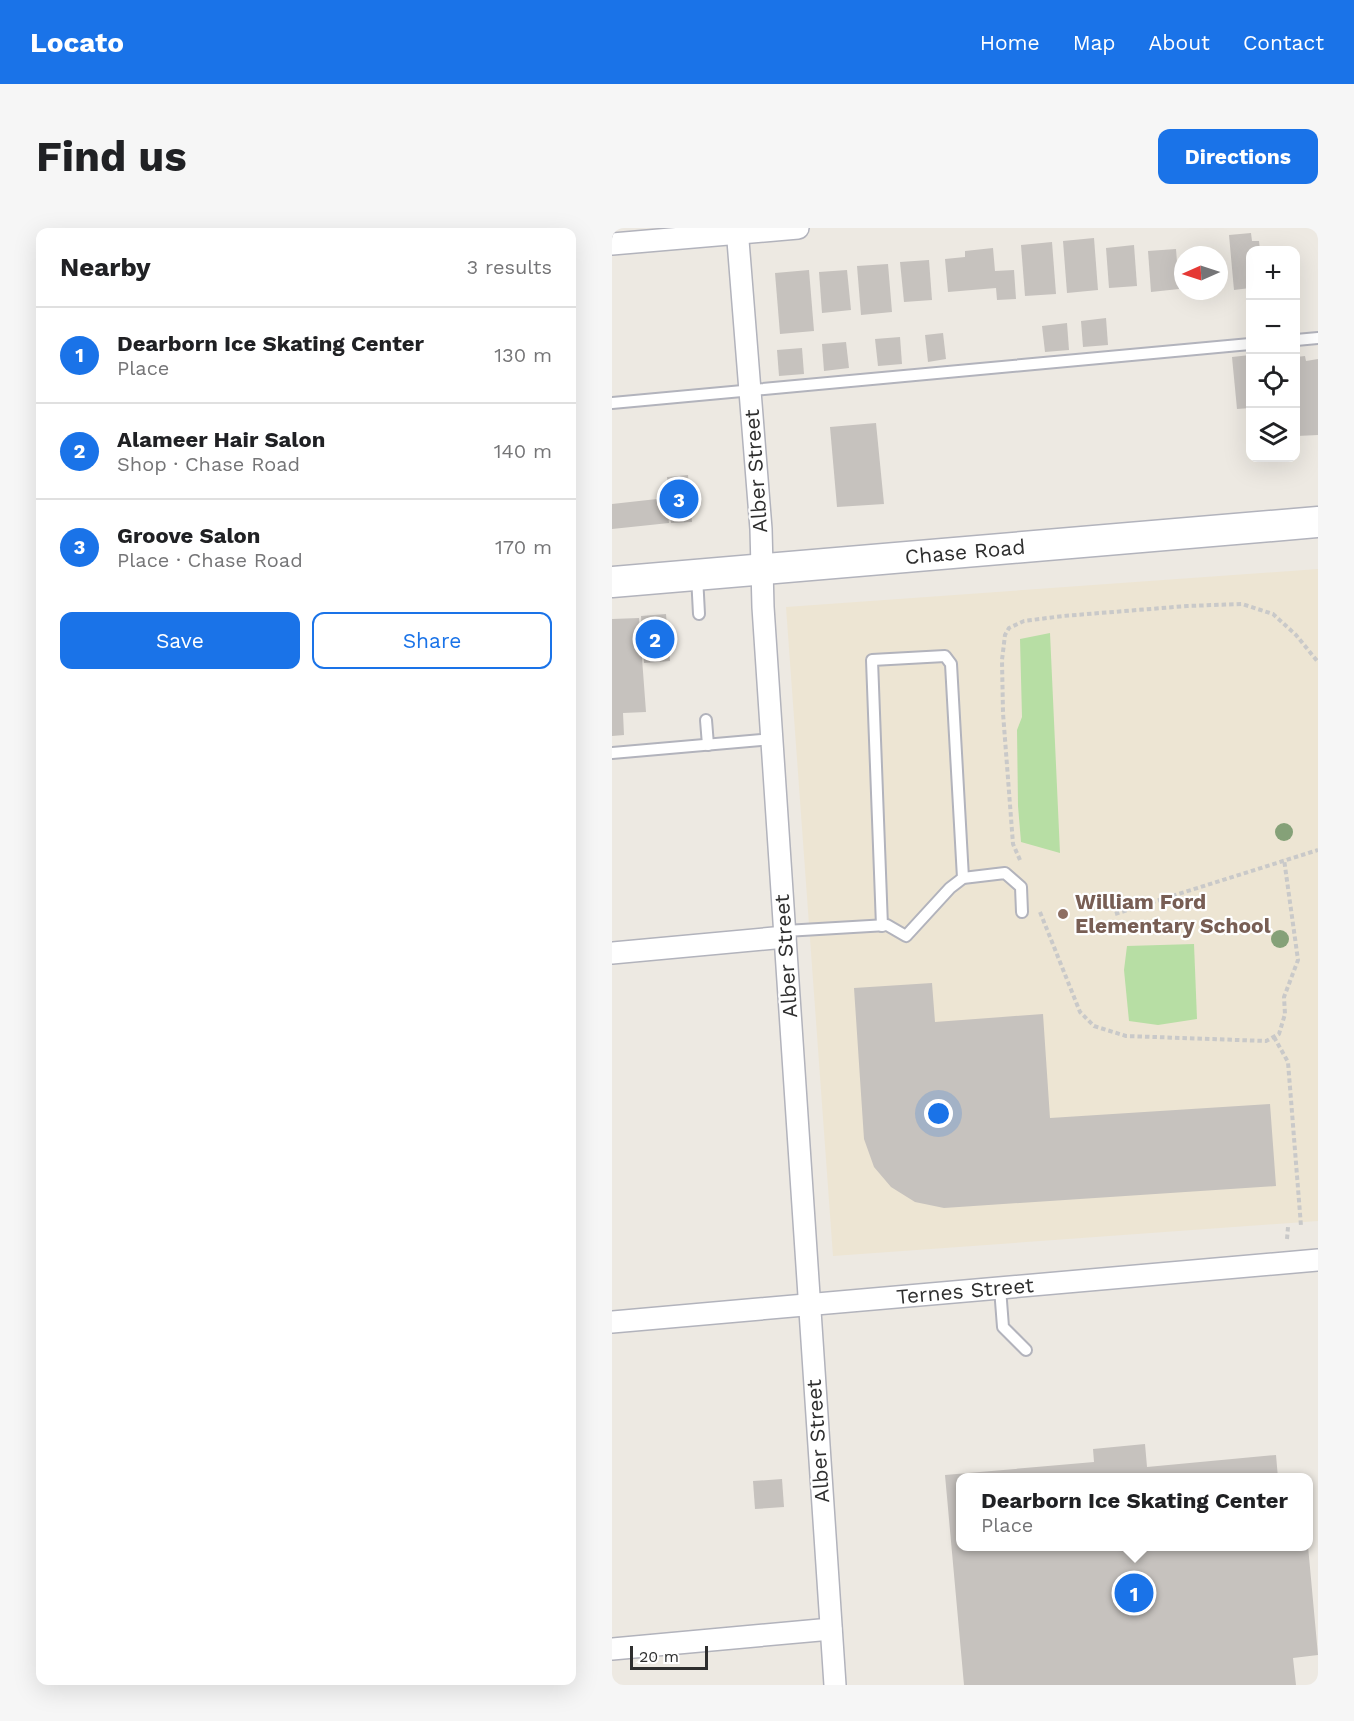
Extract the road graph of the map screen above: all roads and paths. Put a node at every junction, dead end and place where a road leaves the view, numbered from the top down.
1 (798, 228) edge
2 (737, 231) edge
3 (612, 244) edge
4 (1318, 338) edge
5 (1300, 340) edge
6 (1246, 344) edge
7 (750, 389) junction
8 (612, 403) edge
9 (1318, 522) edge
10 (763, 570) junction
11 (697, 575) junction
12 (612, 582) edge
13 (699, 614) dead end
14 (1318, 662) edge
15 (706, 720) dead end
16 (772, 739) junction
17 (708, 745) junction
18 (612, 753) edge
19 (1318, 850) edge
20 (1284, 859) junction
21 (1022, 865) dead end
22 (963, 878) junction
23 (1038, 907) dead end
24 (1022, 912) dead end
25 (1115, 914) dead end
26 (882, 926) junction
27 (785, 934) junction
28 (612, 953) edge
29 (1274, 1036) junction
30 (1301, 1226) dead end
31 (1288, 1227) dead end
32 (1287, 1239) dead end
33 (1318, 1260) edge
34 (1000, 1288) junction
35 (809, 1305) junction
36 (612, 1322) edge
37 (1026, 1350) dead end
38 (831, 1629) junction
39 (612, 1649) edge
40 (835, 1685) edge

1 - 2 street
2 - 3 street
2 - 7 street, Alber Street
4 - 5 lane
6 - 7 lane
7 - 8 lane
7 - 10 street, Alber Street
9 - 10 street, Chase Road
10 - 11 street, Chase Road
10 - 16 street, Alber Street
11 - 12 street, Chase Road
11 - 13 lane
14 - 21 path
15 - 17 lane
16 - 17 lane
16 - 27 street, Alber Street
17 - 18 lane
19 - 20 path
20 - 25 path
20 - 29 path
22 - 24 lane
22 - 26 lane
22 - 26 lane
23 - 29 path
26 - 27 lane
27 - 28 street
27 - 35 street, Alber Street
29 - 30 path
31 - 32 path
33 - 34 street, Ternes Street
34 - 35 street, Ternes Street
34 - 37 lane
35 - 36 street, Ternes Street
35 - 38 street, Alber Street
38 - 39 street
38 - 40 street, Alber Street

